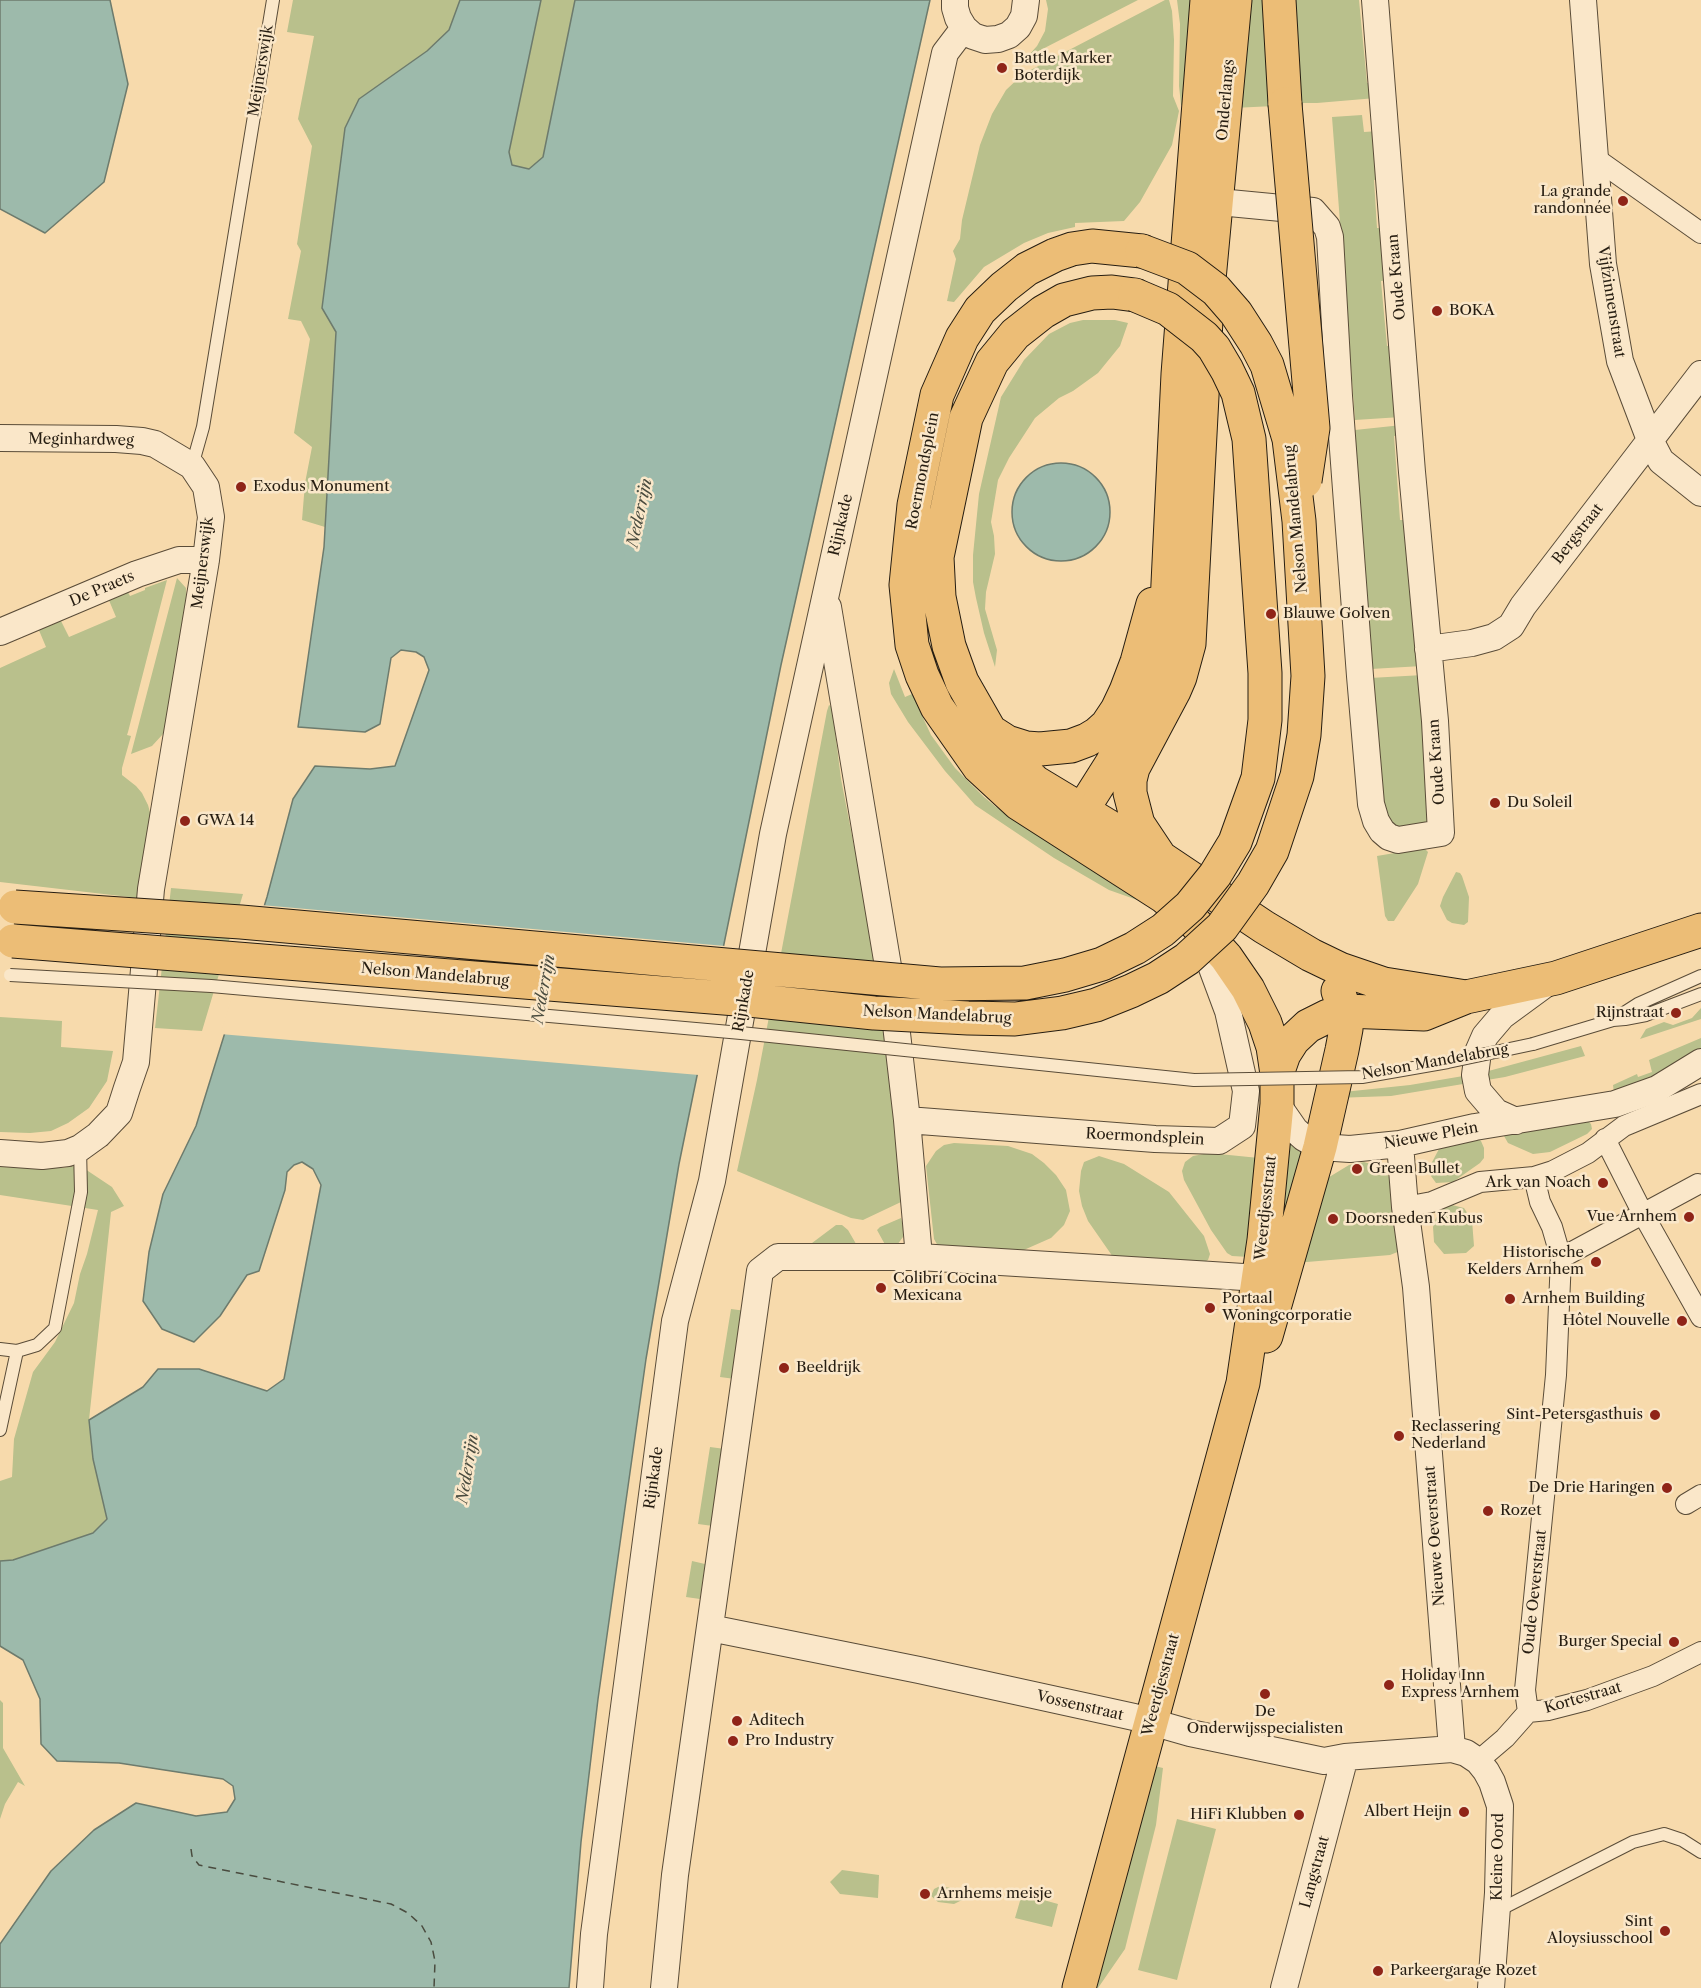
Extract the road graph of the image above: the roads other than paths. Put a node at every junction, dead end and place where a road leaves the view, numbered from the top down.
1 (273, 0) edge
2 (955, 0) edge
3 (1026, 0) edge
4 (1207, 0) edge
5 (1235, 0) edge
6 (1279, 0) edge
7 (1375, 0) edge
8 (1583, 0) edge
9 (964, 28) junction
10 (1595, 158) junction
11 (1203, 210) junction
12 (1701, 233) edge
13 (1142, 251) joint
14 (1135, 295) joint
15 (1701, 374) edge
16 (0, 438) edge
17 (1650, 440) junction
18 (192, 466) junction
19 (1701, 493) edge
20 (1299, 521) junction
21 (1170, 547) junction
22 (206, 560) junction
23 (825, 592) junction
24 (0, 632) edge
25 (1428, 649) junction
26 (990, 731) junction
27 (1074, 823) junction
28 (1161, 858) junction
29 (8, 907) edge
30 (1196, 924) junction
31 (1701, 930) edge
32 (6, 940) edge
33 (1311, 955) junction
34 (5, 975) edge
35 (1701, 976) edge
36 (1556, 978) junction
37 (1701, 994) edge
38 (1466, 997) junction
39 (1345, 1011) junction
40 (1613, 1020) junction
41 (1701, 1062) edge
42 (1277, 1089) junction
43 (1701, 1094) edge
44 (907, 1120) junction
45 (1516, 1121) junction
46 (1605, 1139) junction
47 (1400, 1144) junction
48 (1320, 1147) junction
49 (80, 1148) junction
50 (0, 1153) edge
51 (1534, 1177) junction
52 (1698, 1184) dead end
53 (1405, 1208) junction
54 (1643, 1214) junction
55 (920, 1257) junction
56 (1561, 1258) junction
57 (1262, 1275) junction
58 (1701, 1317) edge
59 (0, 1349) edge
60 (17, 1351) junction
61 (0, 1430) edge
62 (710, 1628) junction
63 (1701, 1652) edge
64 (1528, 1712) junction
65 (1151, 1722) junction
66 (1452, 1749) junction
67 (1345, 1757) junction
68 (1478, 1761) junction
69 (1701, 1852) edge
70 (1497, 1911) junction
71 (590, 1988) edge
72 (664, 1988) edge
73 (1080, 1988) edge
74 (1284, 1988) edge
75 (1491, 1988) edge

1 - 18 lane, Meijnerswijk
2 - 9 street
3 - 9 street
4 - 11 main road, Onderlangs
5 - 11 main road, Onderlangs
6 - 20 main road, bridge
7 - 25 street, Oude Kraan
8 - 10 street, Vijfzinnenstraat
9 - 23 street, Rijnkade
10 - 12 street
10 - 17 street, Vijfzinnenstraat
11 - 21 main road
11 - 25 street, Oude Kraan
11 - 28 main road
13 - 20 main road, Nelson Mandelabrug, bridge
13 - 27 main road, Roermondsplein
14 - 26 main road, Roermondsplein
14 - 29 main road, Nelson Mandelabrug, bridge
15 - 17 street, Bergstraat
16 - 18 street, Meginhardweg
17 - 19 street, Vijfzinnenstraat
17 - 25 street, Bergstraat
18 - 22 street, Meijnerswijk
20 - 32 main road, Nelson Mandelabrug, bridge
21 - 26 main road
21 - 27 main road
22 - 24 street, De Praets
22 - 49 street, Meijnerswijk
23 - 44 street
23 - 71 street, Rijnkade
26 - 27 main road, Roermondsplein
27 - 28 main road
27 - 30 main road, Roermondsplein
28 - 33 main road
30 - 42 main road, Roermondsplein
30 - 44 street, Roermondsplein
31 - 36 main road
33 - 38 main road
33 - 39 main road
34 - 40 lane, Nelson Mandelabrug, bridge
35 - 40 lane
36 - 38 main road
36 - 45 street
37 - 40 lane
38 - 39 main road
39 - 42 main road
39 - 48 main road
41 - 45 street, Nieuwe Plein
42 - 48 street
42 - 57 main road, Weerdjesstraat
43 - 46 street
44 - 55 street
45 - 47 street, Nieuwe Plein
46 - 51 street
46 - 54 street
47 - 48 street, Nieuwe Plein
47 - 53 street, Nieuwe Oeverstraat
48 - 57 main road, Weerdjesstraat
49 - 50 street
49 - 60 lane
51 - 53 street
51 - 56 street, Oude Oeverstraat
52 - 54 street
53 - 66 street, Nieuwe Oeverstraat
54 - 56 street
54 - 58 street
55 - 57 street
55 - 62 street
56 - 64 street, Oude Oeverstraat
57 - 65 main road, Weerdjesstraat
59 - 60 lane
60 - 61 lane
62 - 65 street, Vossenstraat
62 - 72 street
63 - 64 street, Kortestraat
64 - 68 street, Kortestraat
65 - 67 street, Vossenstraat
65 - 73 main road, Weerdjesstraat
66 - 67 street, Vossenstraat
66 - 68 street
67 - 74 street, Langstraat
68 - 70 street, Kleine Oord
69 - 70 lane
70 - 75 street, Kleine Oord

